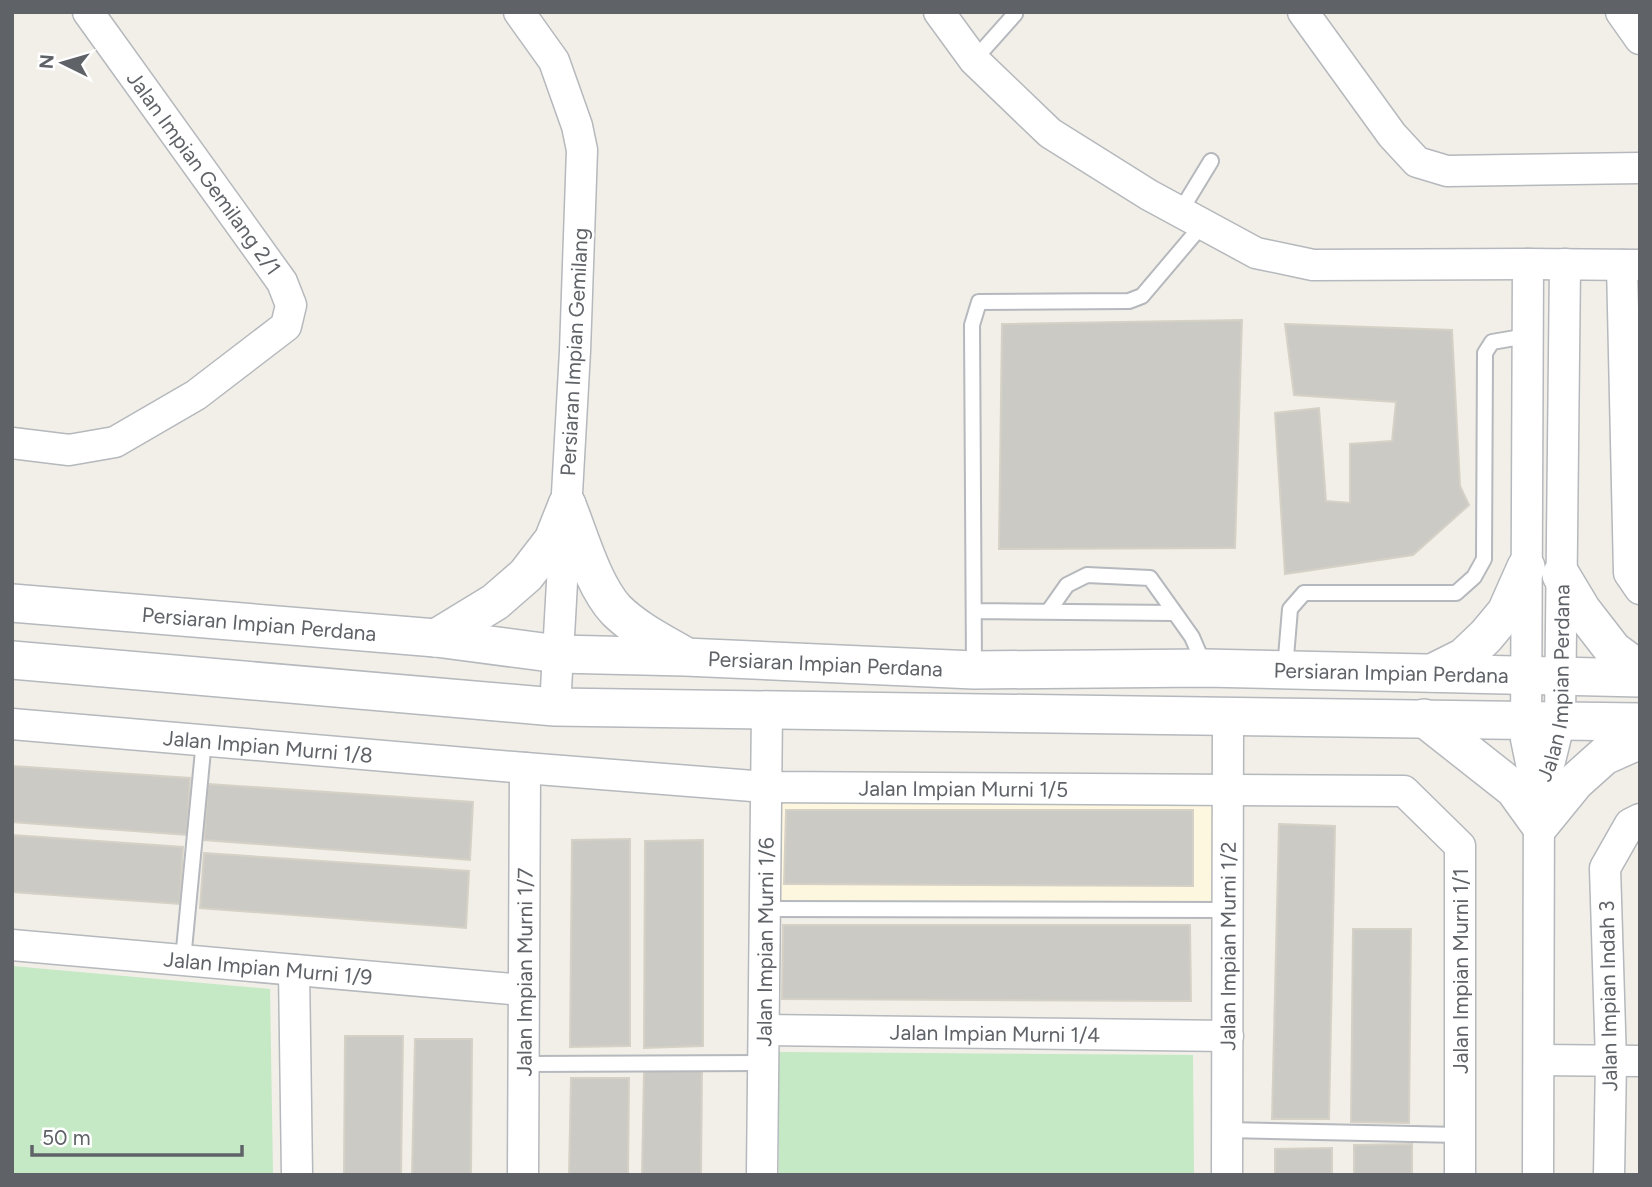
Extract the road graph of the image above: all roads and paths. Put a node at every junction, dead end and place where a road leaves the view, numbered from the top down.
1 (88, 12) edge
2 (519, 12) edge
3 (939, 12) edge
4 (1014, 12) edge
5 (1303, 12) edge
6 (1621, 12) edge
7 (1640, 39) edge
8 (974, 60) junction
9 (1211, 161) dead end
10 (1640, 168) edge
11 (1191, 218) junction
12 (1528, 264) junction
13 (1565, 264) junction
14 (1631, 265) edge
15 (1527, 337) junction
16 (1633, 436) edge
17 (12, 443) edge
18 (567, 505) junction
19 (1544, 571) junction
20 (1640, 589) edge
21 (12, 603) edge
22 (974, 611) junction
23 (1048, 612) junction
24 (1175, 612) junction
25 (436, 638) junction
26 (558, 654) junction
27 (685, 657) junction
28 (12, 660) edge
29 (1205, 668) junction
30 (974, 670) junction
31 (1284, 670) junction
32 (1640, 670) edge
33 (1431, 673) junction
34 (1544, 676) junction
35 (1640, 678) edge
36 (555, 707) junction
37 (767, 710) junction
38 (1228, 716) junction
39 (1424, 718) junction
40 (1543, 720) junction
41 (1640, 722) edge
42 (12, 724) edge
43 (204, 740) junction
44 (1640, 740) edge
45 (525, 768) junction
46 (766, 787) junction
47 (1228, 791) junction
48 (1404, 791) joint
49 (1635, 821) edge
50 (1540, 825) junction
51 (765, 909) junction
52 (1227, 911) junction
53 (12, 945) edge
54 (183, 960) junction
55 (294, 970) junction
56 (523, 990) junction
57 (764, 1030) junction
58 (1228, 1036) junction
59 (1539, 1060) junction
60 (1625, 1061) edge
61 (763, 1063) junction
62 (523, 1064) junction
63 (1227, 1130) junction
64 (1460, 1135) junction
65 (297, 1175) edge
66 (523, 1175) edge
67 (762, 1175) edge
68 (1227, 1175) edge
69 (1460, 1175) edge
70 (1538, 1175) edge
71 (1609, 1175) edge

1 - 17 street, Jalan Impian Gemilang 2/1
2 - 18 street, Persiaran Impian Gemilang
3 - 8 street
4 - 8 lane
5 - 10 street
6 - 7 street
8 - 11 street
9 - 11 lane
11 - 12 street
11 - 22 lane
12 - 13 street
12 - 15 street, Jalan Impian Perdana
13 - 14 street
13 - 19 street, Jalan Impian Perdana
14 - 16 street
15 - 19 street, Jalan Impian Perdana
15 - 31 lane
16 - 20 street
18 - 25 street
18 - 26 street, Persiaran Impian Gemilang
18 - 27 street
19 - 32 street
19 - 33 street
19 - 34 street, Jalan Impian Perdana
21 - 25 street, Persiaran Impian Perdana
22 - 23 lane
22 - 30 lane
23 - 24 lane
23 - 24 lane
24 - 29 lane
25 - 26 street, Persiaran Impian Perdana
26 - 27 street, Persiaran Impian Perdana
26 - 36 street, Persiaran Impian Gemilang
27 - 30 street, Persiaran Impian Perdana
28 - 36 street, Persiaran Impian Perdana
29 - 30 street, Persiaran Impian Perdana
29 - 31 street, Persiaran Impian Perdana
31 - 33 street, Persiaran Impian Perdana
33 - 34 street, Persiaran Impian Perdana
34 - 35 street, Persiaran Impian Perdana
34 - 40 street, Jalan Impian Perdana
36 - 37 street, Persiaran Impian Perdana
37 - 38 street, Persiaran Impian Perdana
37 - 46 street, Jalan Impian Murni 1/6
38 - 39 street, Persiaran Impian Perdana
38 - 47 street, Jalan Impian Murni 1/2
39 - 40 street, Persiaran Impian Perdana
39 - 50 street
40 - 41 street, Persiaran Impian Perdana
40 - 50 street, Jalan Impian Perdana
42 - 43 street, Jalan Impian Murni 1/8
43 - 45 street, Jalan Impian Murni 1/8
43 - 54 lane
44 - 50 street
45 - 46 street, Jalan Impian Murni 1/5
45 - 56 street, Jalan Impian Murni 1/7
46 - 47 street, Jalan Impian Murni 1/5
46 - 51 street, Jalan Impian Murni 1/6
47 - 48 street, Jalan Impian Murni 1/5
47 - 52 street, Jalan Impian Murni 1/2
48 - 64 street, Jalan Impian Murni 1/1
49 - 60 street, Jalan Impian Indah 3
50 - 59 street
51 - 52 lane
51 - 57 street, Jalan Impian Murni 1/6
52 - 58 street, Jalan Impian Murni 1/2
53 - 54 street, Jalan Impian Murni 1/9
54 - 55 street, Jalan Impian Murni 1/9
55 - 56 street, Jalan Impian Murni 1/9
55 - 65 street
56 - 62 street, Jalan Impian Murni 1/7
57 - 58 street, Jalan Impian Murni 1/4
57 - 61 street, Jalan Impian Murni 1/6
58 - 63 street, Jalan Impian Murni 1/2
59 - 60 street
59 - 70 street
60 - 71 street, Jalan Impian Indah 3
61 - 62 lane
61 - 67 street, Jalan Impian Murni 1/6
62 - 66 street, Jalan Impian Murni 1/7
63 - 64 lane
63 - 68 street, Jalan Impian Murni 1/2
64 - 69 street, Jalan Impian Murni 1/1

